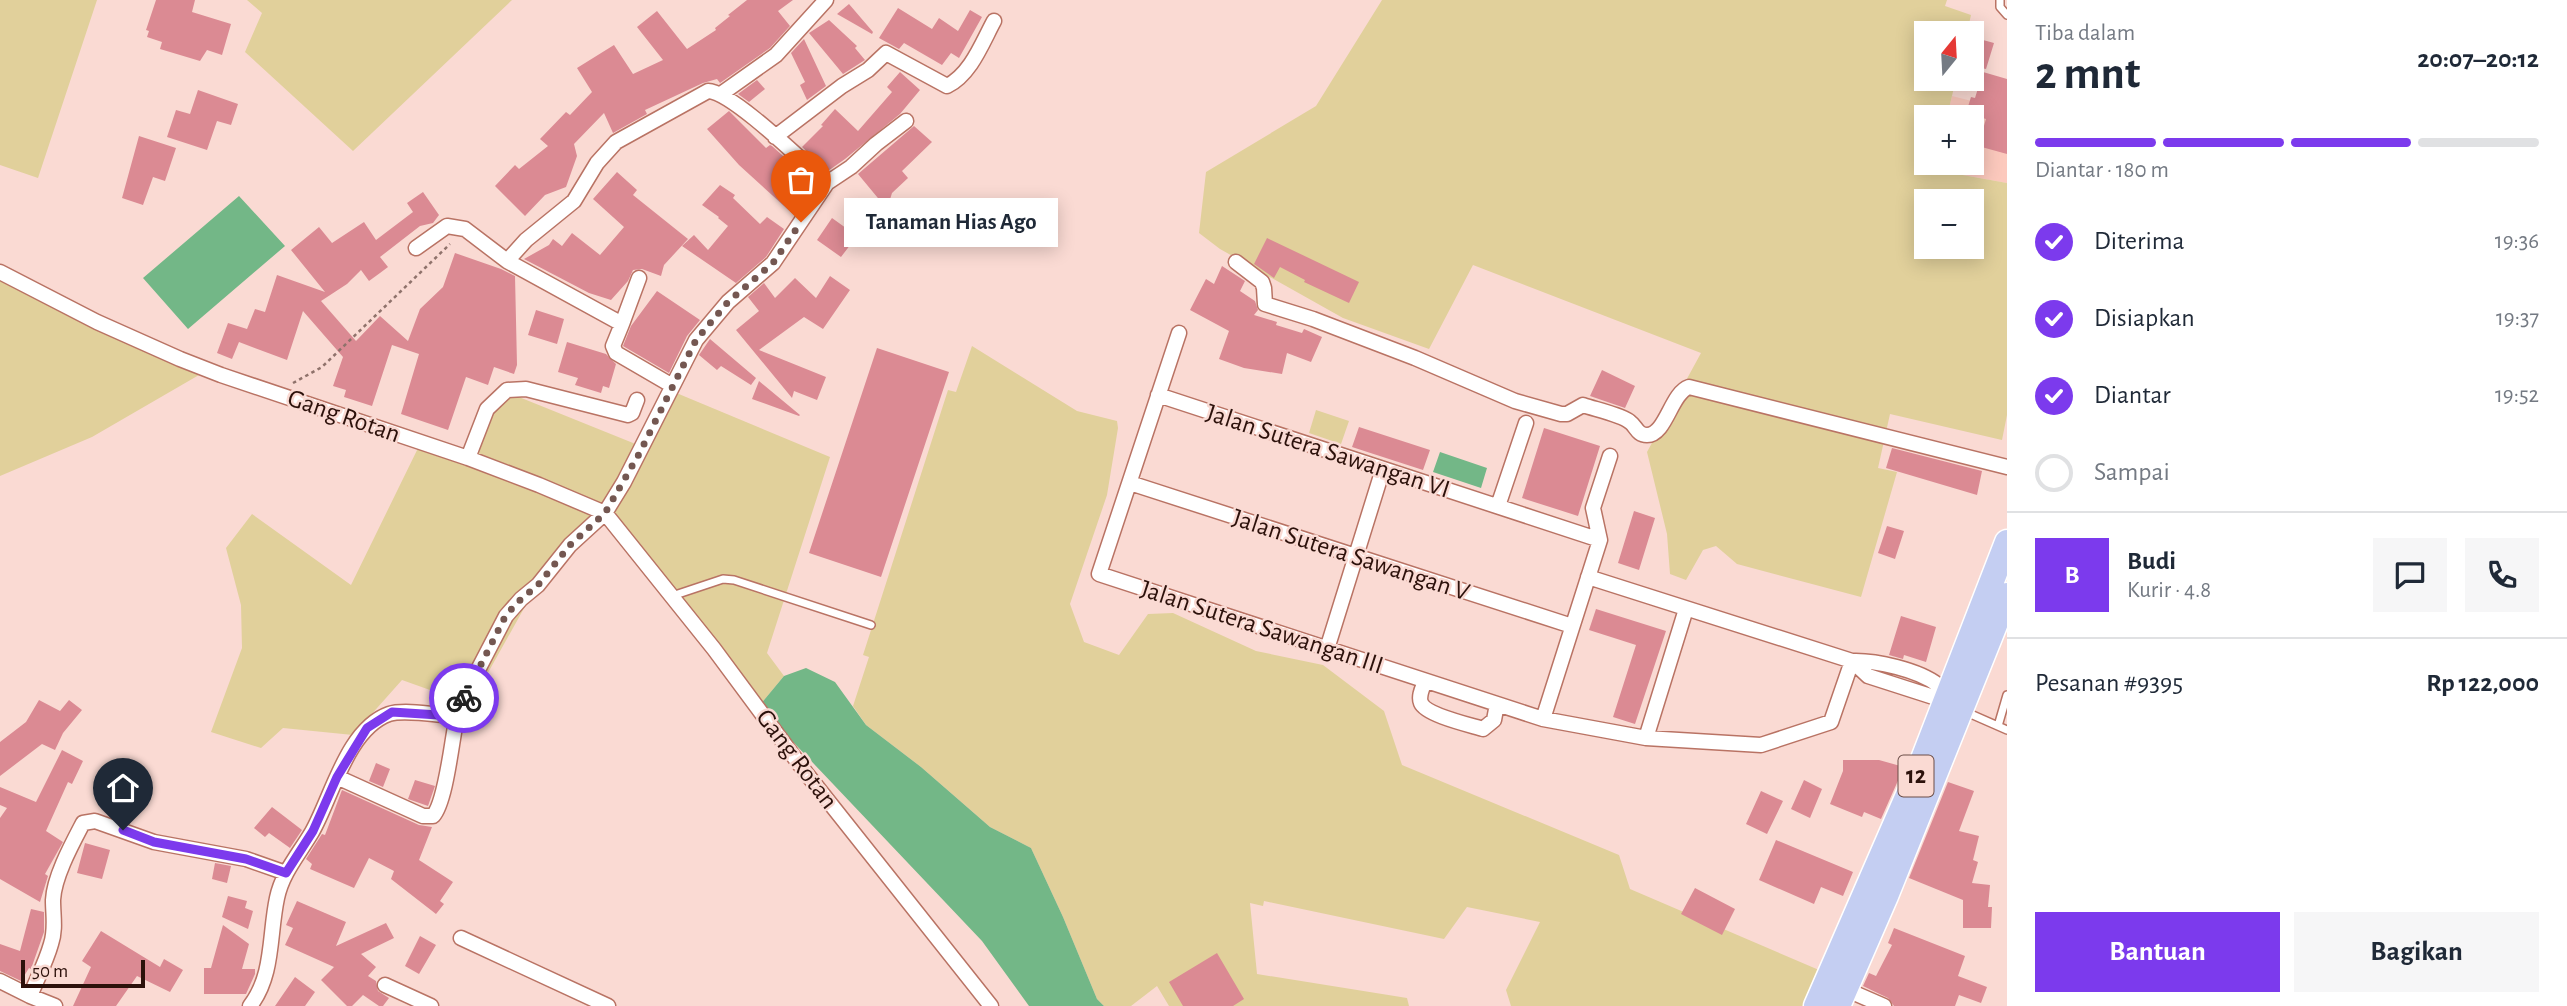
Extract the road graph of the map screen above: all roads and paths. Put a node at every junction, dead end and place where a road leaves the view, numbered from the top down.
1 (826, 0) edge
2 (2000, 0) edge
3 (2007, 15) edge
4 (994, 21) dead end
5 (721, 94) junction
6 (906, 121) dead end
7 (775, 137) junction
8 (827, 183) junction
9 (454, 240) dead end
10 (416, 248) dead end
11 (507, 261) junction
12 (1236, 262) dead end
13 (0, 272) edge
14 (639, 278) dead end
15 (622, 324) junction
16 (1179, 332) dead end
17 (671, 385) junction
18 (276, 393) junction
19 (1158, 396) junction
20 (637, 400) dead end
21 (1526, 423) dead end
22 (1610, 456) dead end
23 (468, 458) junction
24 (2007, 467) edge
25 (1383, 469) junction
26 (1130, 483) junction
27 (1498, 506) junction
28 (605, 513) junction
29 (1600, 540) junction
30 (1356, 556) junction
31 (2004, 558) edge
32 (1588, 577) junction
33 (2007, 595) edge
34 (671, 596) junction
35 (1686, 609) junction
36 (871, 625) dead end
37 (1572, 626) junction
38 (1327, 649) junction
39 (1852, 661) junction
40 (1425, 681) junction
41 (2007, 695) edge
42 (1497, 704) junction
43 (1954, 704) junction
44 (454, 716) junction
45 (1543, 719) junction
46 (1998, 726) junction
47 (2007, 730) edge
48 (1646, 738) junction
49 (337, 777) junction
50 (286, 873) junction
51 (461, 938) dead end
52 (0, 981) edge
53 (385, 985) dead end
54 (30, 996) junction
55 (1842, 998) edge
56 (55, 1006) edge
57 (250, 1006) edge
58 (431, 1006) edge
59 (608, 1006) edge
60 (991, 1006) edge
61 (1816, 1006) edge
62 (1884, 1006) edge

1 - 5 street
2 - 3 lane
4 - 7 street
5 - 7 street
5 - 11 street
6 - 8 street
7 - 8 street
8 - 17 street
9 - 18 path, Gang Rotan
10 - 11 street
11 - 15 street
12 - 24 street
13 - 18 street
14 - 15 street
15 - 17 street
16 - 19 street
17 - 28 street
18 - 23 street, Gang Rotan
19 - 25 street, Jalan Sutera Sawangan VI
19 - 26 street
20 - 23 street
21 - 27 street
22 - 29 street
23 - 28 street, Gang Rotan
25 - 27 street, Jalan Sutera Sawangan VI
25 - 30 street
26 - 30 street, Jalan Sutera Sawangan V
26 - 38 street, Jalan Sutera Sawangan III
27 - 29 street, Jalan Sutera Sawangan VI
28 - 34 street, Gang Rotan
28 - 44 street
29 - 32 street
30 - 37 street, Jalan Sutera Sawangan V
30 - 38 street
31 - 43 highway, 12
32 - 35 street
32 - 37 street
33 - 43 highway, 12
34 - 36 lane
34 - 60 street, Gang Rotan
35 - 39 street
35 - 48 street
37 - 45 street
38 - 40 street, Jalan Sutera Sawangan III
39 - 43 street
39 - 48 street, Jalan Sutera Sawangan III
40 - 42 street, Jalan Sutera Sawangan III
40 - 42 street
41 - 46 lane
42 - 45 street, Jalan Sutera Sawangan III
43 - 46 lane
43 - 55 highway, 12
43 - 61 highway, 12
44 - 49 street
44 - 49 street
45 - 48 street, Jalan Sutera Sawangan III
46 - 47 lane
49 - 50 street
50 - 54 street
50 - 57 street
51 - 59 street
52 - 54 street
53 - 58 street
54 - 56 street
55 - 62 street

